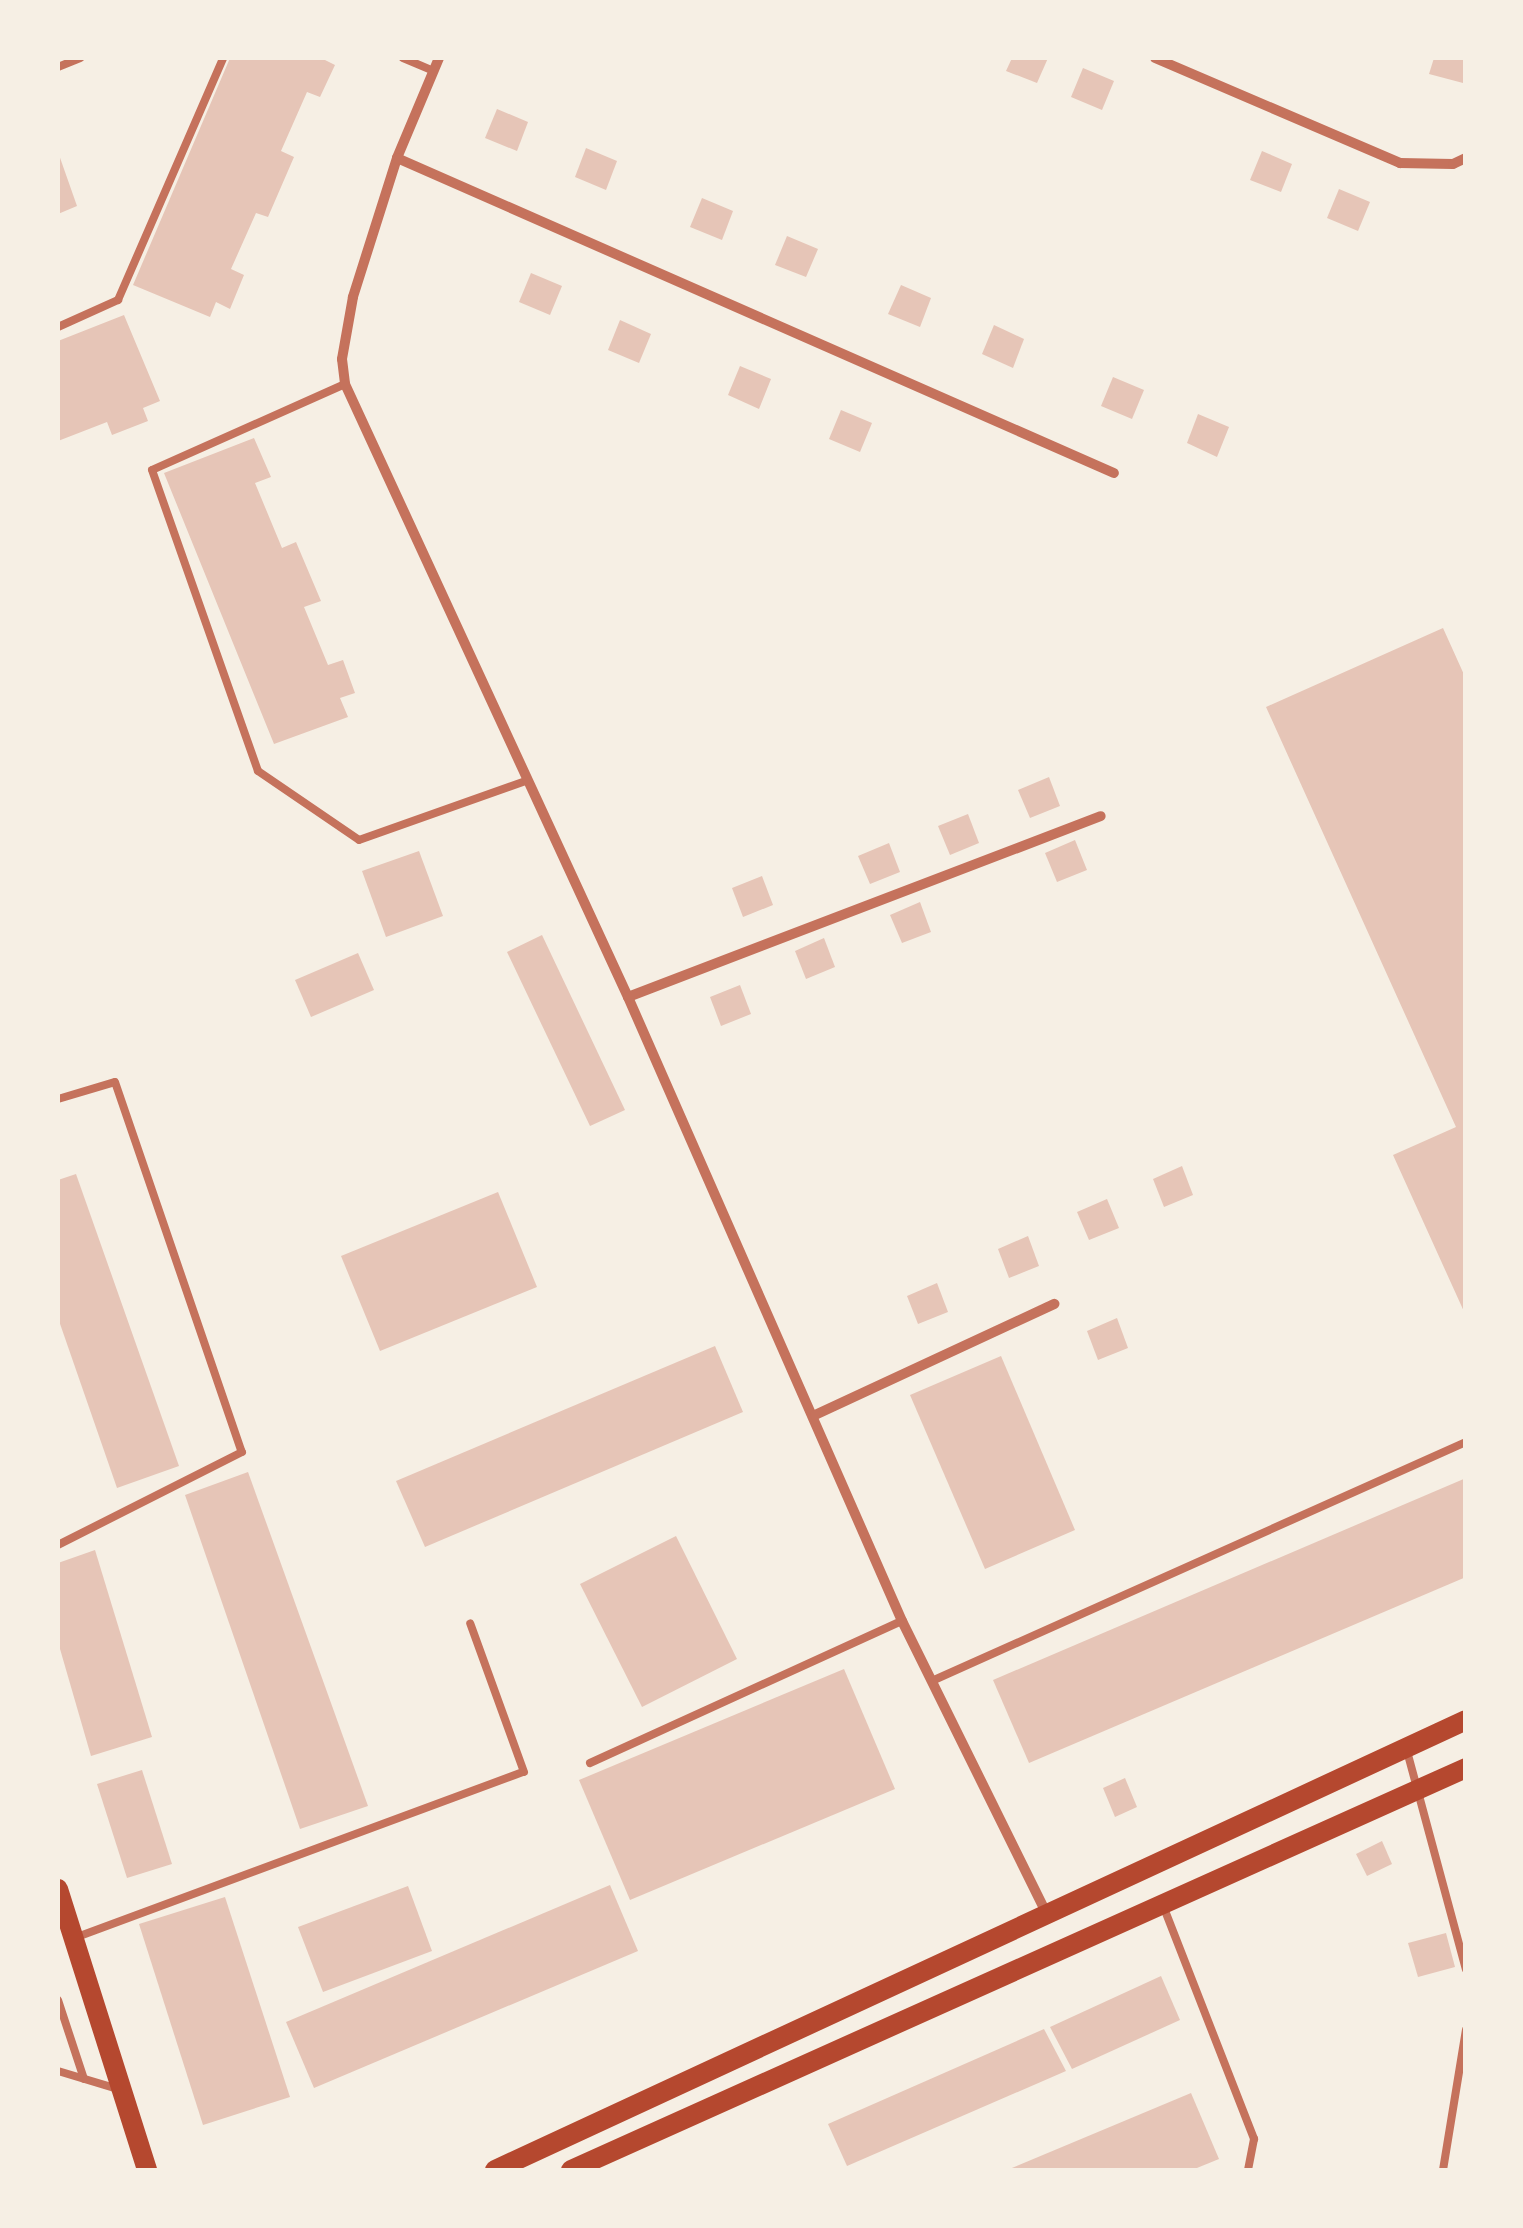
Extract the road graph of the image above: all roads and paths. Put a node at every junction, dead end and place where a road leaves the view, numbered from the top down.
1 (80, 58) edge
2 (223, 58) edge
3 (403, 58) edge
4 (439, 58) edge
5 (1155, 58) edge
6 (58, 66) edge
7 (433, 72) junction
8 (397, 158) junction
9 (1466, 158) edge
10 (58, 327) edge
11 (346, 384) junction
12 (1114, 473) dead end
13 (528, 780) junction
14 (1101, 816) dead end
15 (628, 997) junction
16 (58, 1098) edge
17 (1054, 1304) dead end
18 (815, 1415) junction
19 (1466, 1442) edge
20 (58, 1545) edge
21 (902, 1621) junction
22 (470, 1624) dead end
23 (934, 1680) junction
24 (1466, 1720) edge
25 (1406, 1747) junction
26 (590, 1763) dead end
27 (1466, 1768) edge
28 (1415, 1790) junction
29 (58, 1890) edge
30 (1162, 1904) junction
31 (1049, 1917) junction
32 (73, 1938) junction
33 (1466, 1969) edge
34 (58, 2000) edge
35 (1466, 2030) edge
36 (58, 2071) edge
37 (84, 2080) junction
38 (122, 2090) junction
39 (146, 2170) edge
40 (495, 2170) edge
41 (571, 2170) edge
42 (1248, 2170) edge
43 (1444, 2170) edge

1 - 6 lane
2 - 10 lane
3 - 7 lane
4 - 7 street
5 - 9 street
7 - 8 street
8 - 11 street
8 - 12 street
11 - 13 street
11 - 13 lane
13 - 15 street
14 - 15 street
15 - 18 street
16 - 20 lane
17 - 18 street
18 - 21 street
19 - 23 lane
21 - 23 street
21 - 26 lane
22 - 32 lane
23 - 31 street
24 - 25 main road
25 - 28 lane
25 - 31 main road
27 - 28 main road
28 - 30 main road
28 - 33 lane
29 - 32 main road
30 - 41 main road
30 - 42 lane
31 - 40 main road
32 - 38 main road
34 - 37 lane
35 - 43 lane
36 - 37 lane
37 - 38 lane
38 - 39 main road

